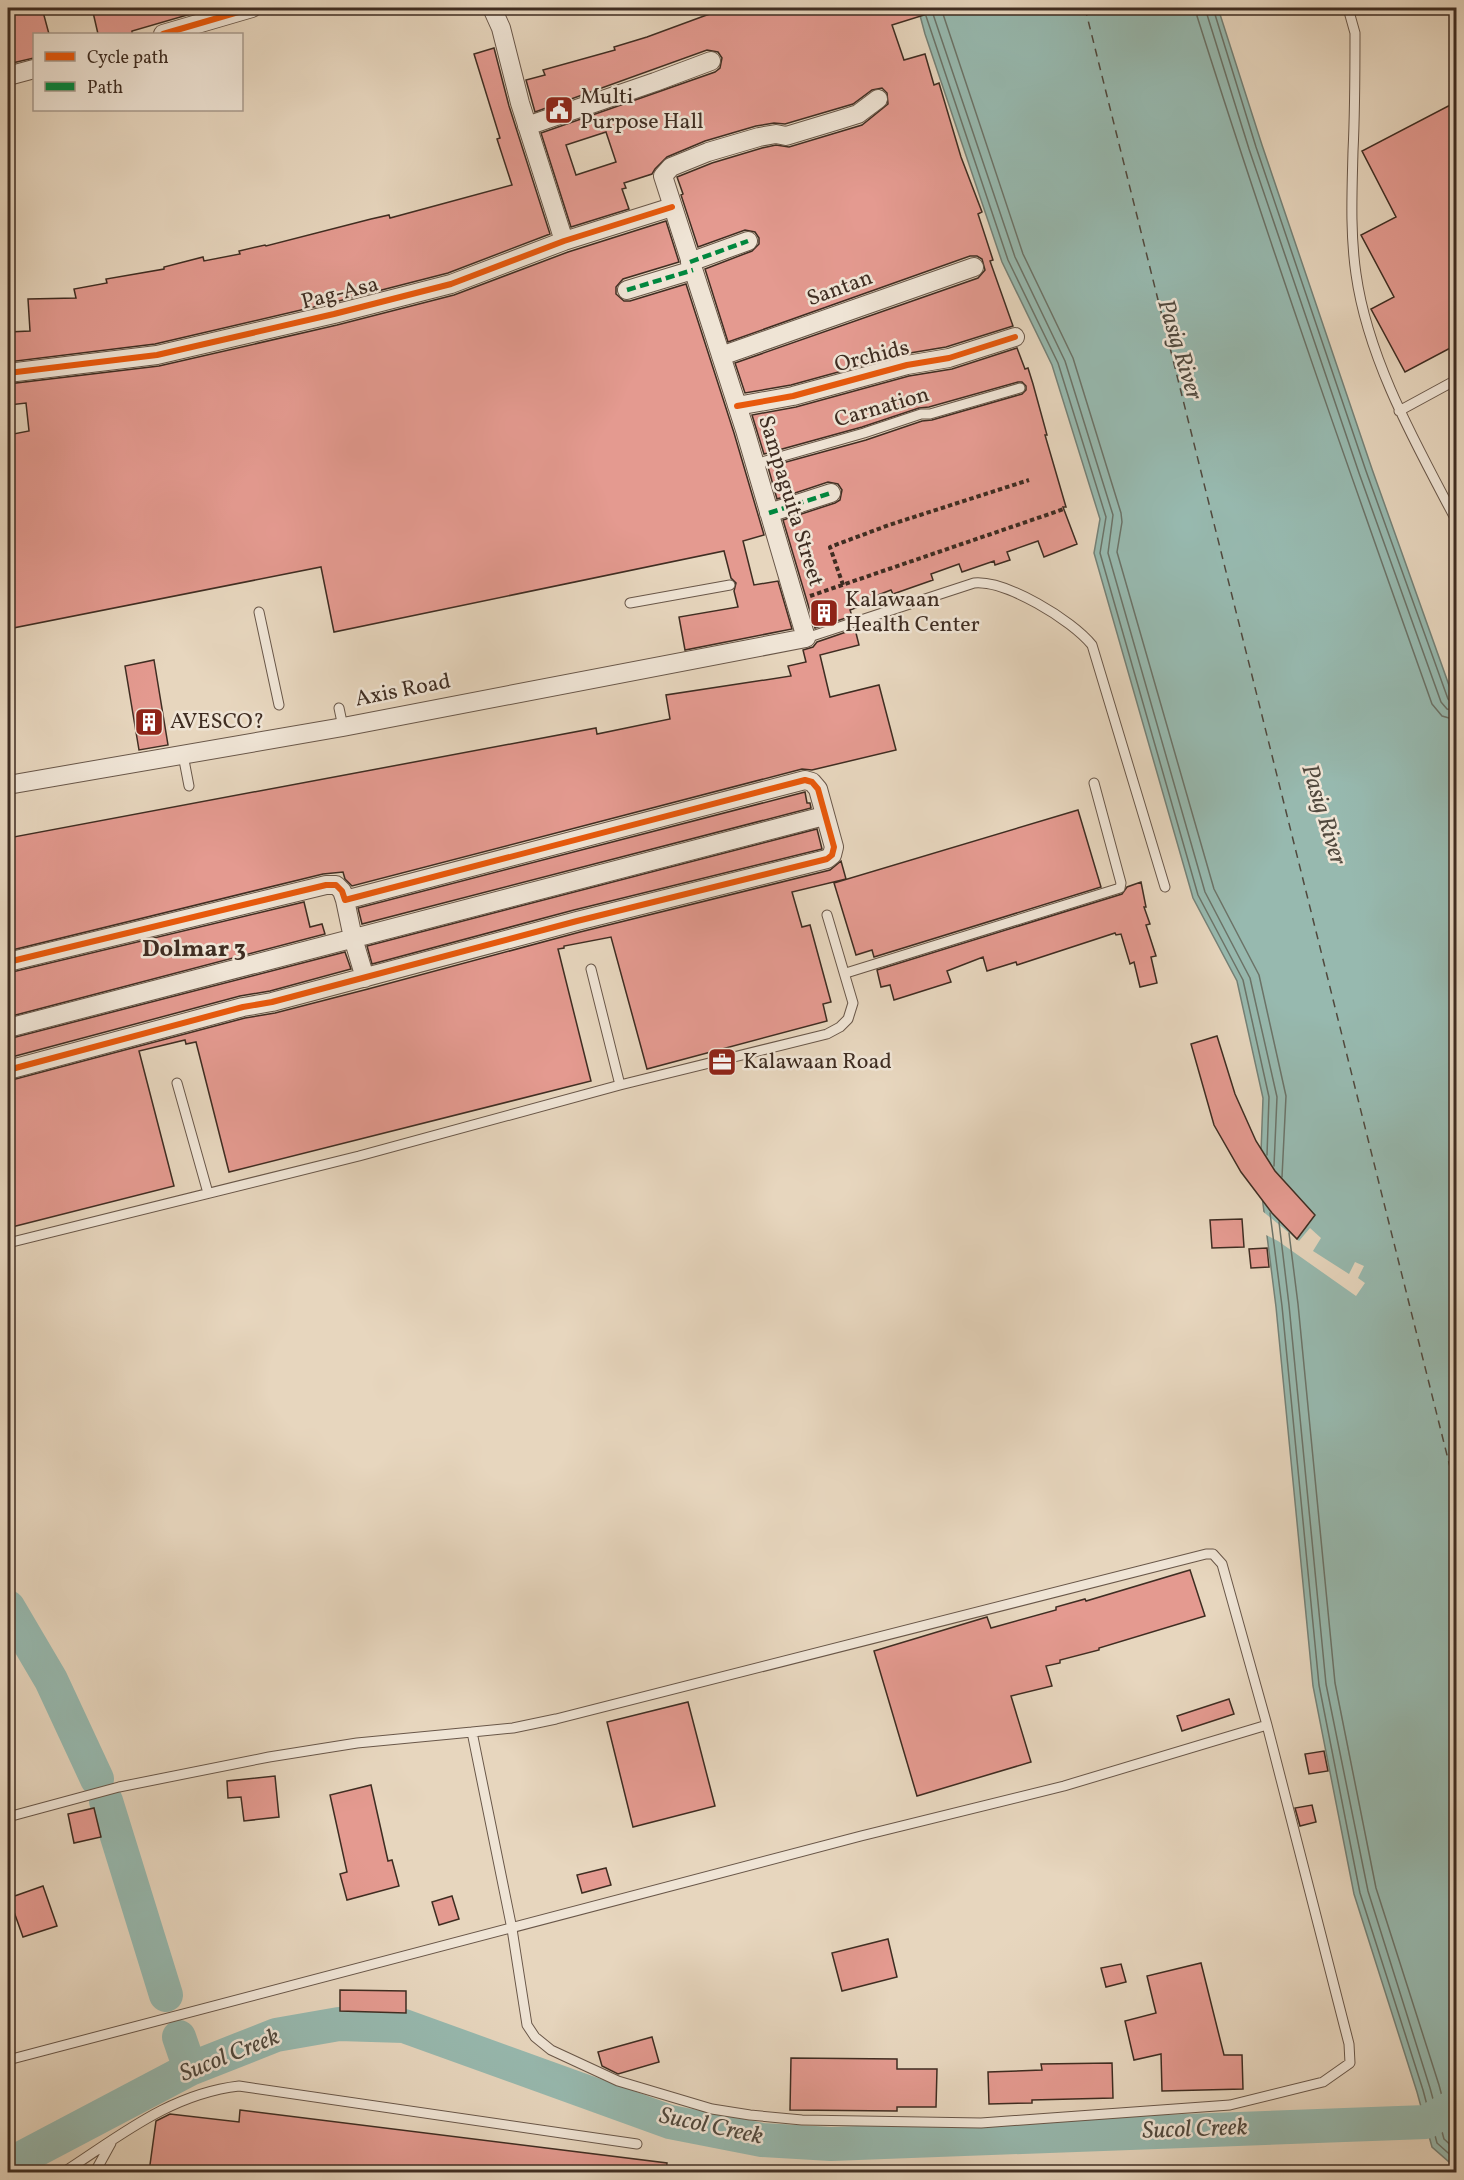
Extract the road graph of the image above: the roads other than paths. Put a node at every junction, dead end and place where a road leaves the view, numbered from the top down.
1 (252, 8) edge
2 (495, 8) edge
3 (1348, 8) edge
4 (166, 33) edge
5 (711, 61) dead end
6 (33, 69) edge
7 (8, 76) edge
8 (878, 99) dead end
9 (527, 126) junction
10 (672, 207) junction
11 (748, 240) dead end
12 (564, 241) junction
13 (691, 266) junction
14 (974, 267) dead end
15 (627, 290) dead end
16 (1015, 337) dead end
17 (721, 357) junction
18 (8, 373) edge
19 (1456, 380) edge
20 (1020, 388) dead end
21 (737, 406) junction
22 (1399, 411) junction
23 (754, 464) junction
24 (831, 493) dead end
25 (769, 513) junction
26 (1456, 520) edge
27 (730, 585) dead end
28 (630, 603) dead end
29 (259, 612) dead end
30 (806, 638) junction
31 (279, 705) dead end
32 (339, 708) dead end
33 (343, 727) junction
34 (183, 755) junction
35 (1094, 783) dead end
36 (8, 785) edge
37 (189, 786) dead end
38 (824, 816) junction
39 (1165, 886) dead end
40 (345, 900) junction
41 (827, 915) dead end
42 (353, 938) junction
43 (8, 963) edge
44 (591, 969) dead end
45 (846, 973) junction
46 (365, 978) junction
47 (8, 1028) edge
48 (8, 1070) edge
49 (177, 1083) dead end
50 (620, 1085) junction
51 (208, 1193) junction
52 (8, 1243) edge
53 (1267, 1725) junction
54 (472, 1732) junction
55 (8, 1817) edge
56 (512, 1929) junction
57 (8, 2061) edge
58 (111, 2142) junction
59 (637, 2144) dead end
60 (64, 2172) edge
61 (95, 2172) edge

1 - 4 street
2 - 9 street
3 - 22 lane
5 - 9 street
6 - 7 street
8 - 10 street, Sampaguita Street
9 - 12 street
10 - 12 street, Pag-Asa
10 - 13 street, Sampaguita Street
11 - 13 street
12 - 18 street, Pag-Asa
13 - 15 street
13 - 17 street, Sampaguita Street
14 - 17 street, Santan
16 - 21 street, Orchids
17 - 21 street, Sampaguita Street
19 - 22 lane
20 - 23 lane, Carnation
21 - 23 street, Sampaguita Street
22 - 26 lane
23 - 25 street, Sampaguita Street
24 - 25 street
25 - 30 street, Sampaguita Street
27 - 28 lane
29 - 31 lane
30 - 33 street, Axis Road
30 - 39 lane
32 - 33 lane
33 - 34 street, Axis Road
34 - 36 street, Axis Road
34 - 37 lane
35 - 45 lane
38 - 40 street
38 - 42 street
38 - 46 street
40 - 42 street
40 - 43 street
41 - 45 lane
42 - 46 street
42 - 47 street
44 - 50 lane
45 - 50 lane
46 - 48 street
49 - 51 lane
50 - 51 lane
51 - 52 lane
53 - 54 lane
53 - 56 lane
53 - 56 lane
54 - 55 lane
54 - 56 lane
56 - 57 lane
58 - 59 lane
58 - 60 lane
58 - 61 lane

